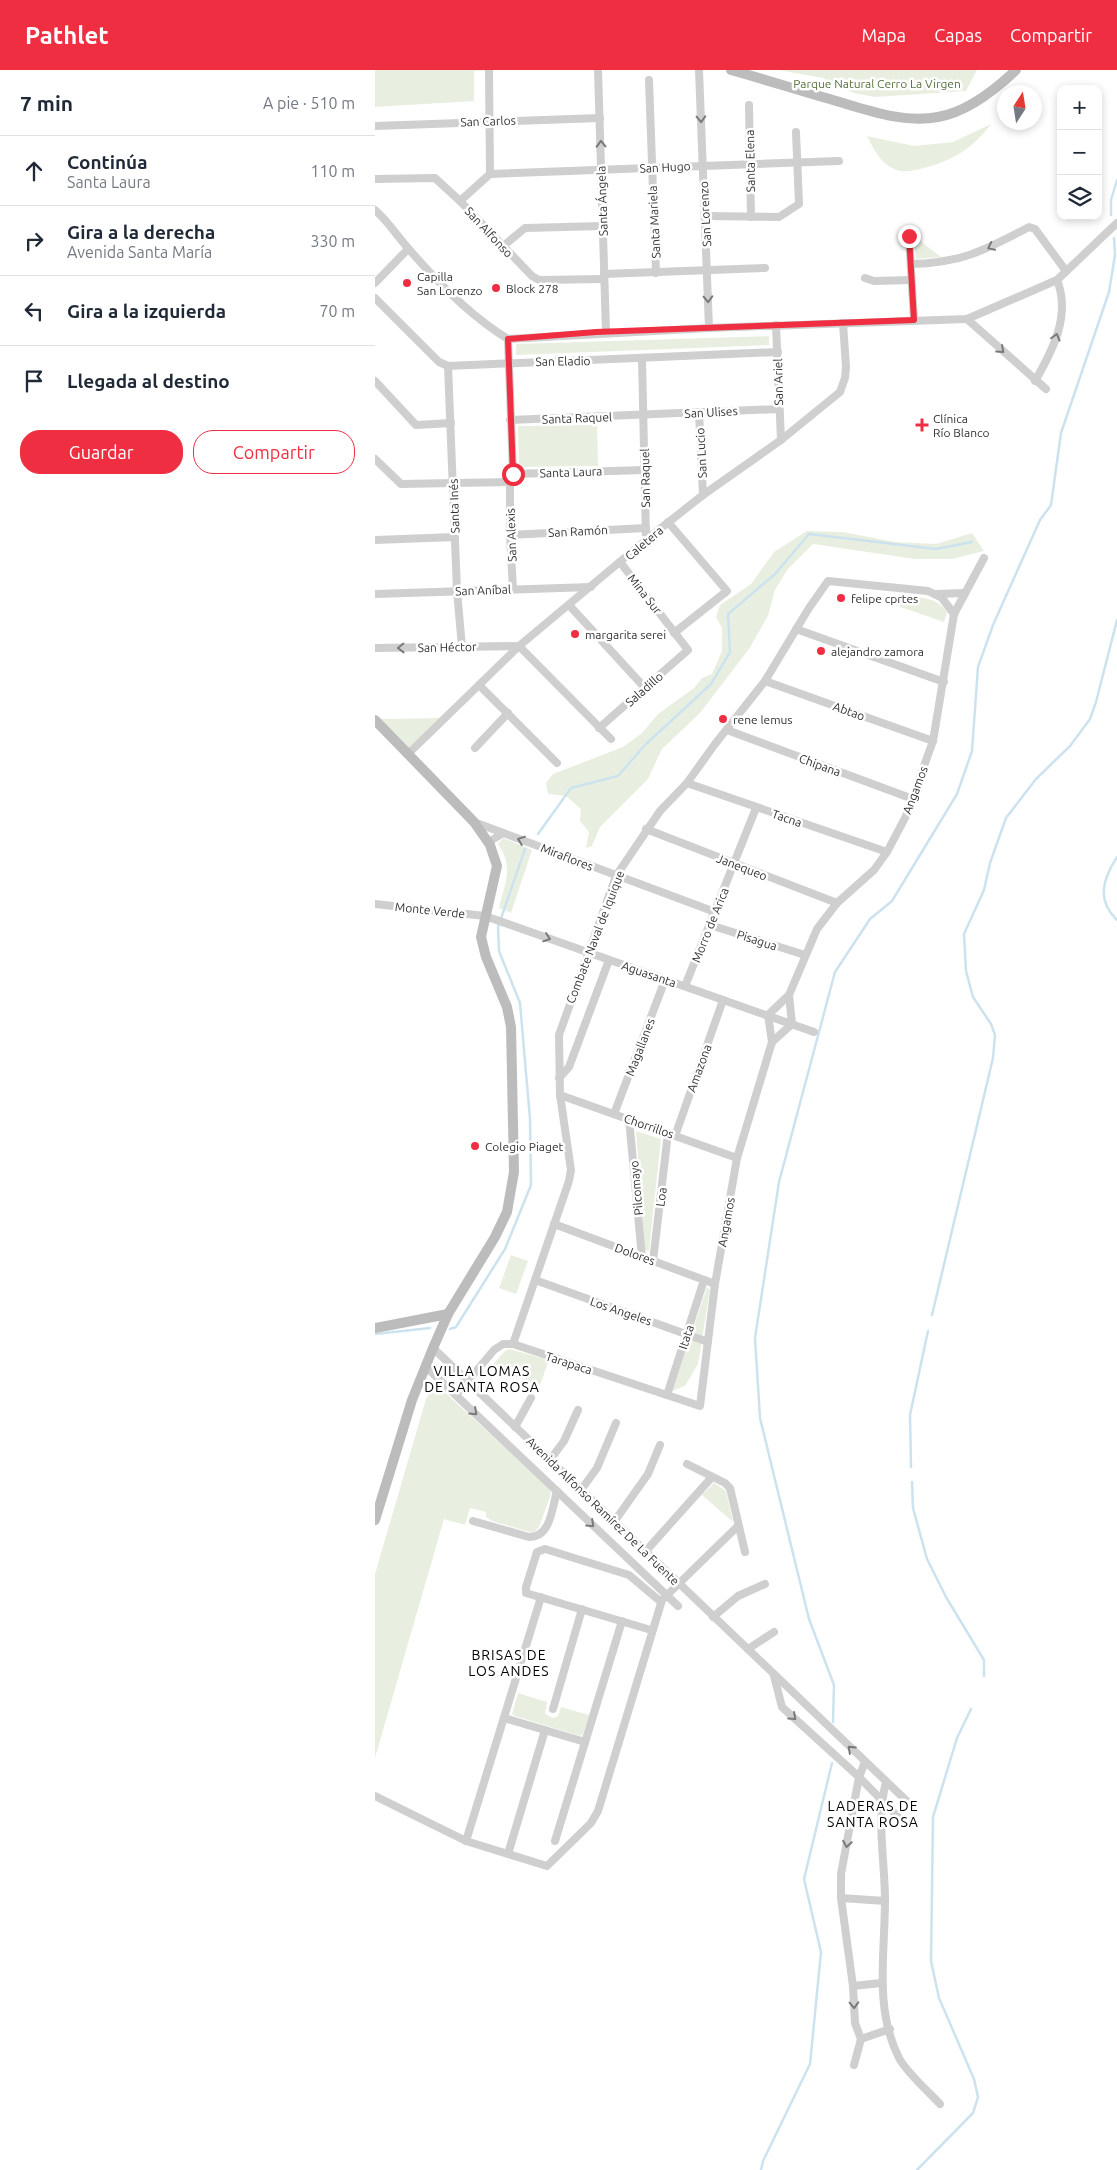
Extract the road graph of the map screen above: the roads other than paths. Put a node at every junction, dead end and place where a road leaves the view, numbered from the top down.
1 (489, 70) edge
2 (597, 70) edge
3 (699, 70) edge
4 (731, 70) edge
5 (1016, 70) edge
6 (649, 80) dead end
7 (749, 106) dead end
8 (600, 118) junction
9 (489, 121) junction
10 (375, 126) edge
11 (796, 132) dead end
12 (839, 161) dead end
13 (797, 162) junction
14 (749, 163) junction
15 (702, 165) junction
16 (651, 168) junction
17 (601, 170) junction
18 (490, 174) junction
19 (375, 179) edge
20 (460, 201) junction
21 (375, 210) edge
22 (705, 216) junction
23 (751, 216) junction
24 (1117, 223) edge
25 (603, 226) junction
26 (904, 233) dead end
27 (502, 248) junction
28 (408, 249) junction
29 (911, 264) junction
30 (765, 268) dead end
31 (707, 270) junction
32 (1066, 271) junction
33 (656, 273) junction
34 (604, 276) junction
35 (865, 278) dead end
36 (911, 280) junction
37 (1057, 280) junction
38 (375, 283) edge
39 (375, 298) edge
40 (967, 319) junction
41 (914, 320) junction
42 (843, 323) junction
43 (776, 325) junction
44 (709, 328) junction
45 (606, 332) junction
46 (508, 339) junction
47 (778, 352) junction
48 (642, 359) junction
49 (509, 362) junction
50 (447, 366) junction
51 (375, 381) edge
52 (1035, 381) junction
53 (1046, 389) dead end
54 (779, 409) junction
55 (699, 412) junction
56 (643, 416) junction
57 (510, 420) junction
58 (451, 423) junction
59 (781, 440) junction
60 (376, 461) edge
61 (645, 470) junction
62 (512, 478) junction
63 (453, 482) junction
64 (703, 495) junction
65 (668, 522) junction
66 (646, 528) junction
67 (510, 535) junction
68 (455, 537) junction
69 (375, 540) edge
70 (646, 540) junction
71 (984, 558) dead end
72 (620, 562) junction
73 (591, 587) junction
74 (513, 588) junction
75 (457, 591) junction
76 (965, 593) junction
77 (375, 594) edge
78 (936, 594) junction
79 (569, 605) junction
80 (953, 614) junction
81 (796, 629) junction
82 (675, 632) junction
83 (519, 646) junction
84 (462, 647) junction
85 (375, 648) edge
86 (688, 650) joint
87 (765, 681) junction
88 (944, 682) junction
89 (479, 685) junction
90 (645, 688) junction
91 (508, 713) junction
92 (375, 720) edge
93 (599, 728) junction
94 (727, 730) junction
95 (611, 739) dead end
96 (933, 741) junction
97 (475, 748) dead end
98 (408, 754) junction
99 (557, 763) dead end
100 (687, 783) junction
101 (913, 799) junction
102 (756, 808) junction
103 (474, 822) junction
104 (646, 829) junction
105 (503, 833) junction
106 (489, 842) junction
107 (887, 852) junction
108 (734, 864) junction
109 (616, 876) junction
110 (837, 903) junction
111 (375, 904) edge
112 (715, 912) junction
113 (485, 916) junction
114 (710, 925) junction
115 (588, 953) junction
116 (805, 955) junction
117 (609, 960) junction
118 (665, 980) junction
119 (685, 986) junction
120 (789, 994) junction
121 (723, 1000) junction
122 (768, 1016) junction
123 (792, 1024) junction
124 (814, 1032) dead end
125 (772, 1042) junction
126 (559, 1078) junction
127 (560, 1095) junction
128 (614, 1114) junction
129 (629, 1120) junction
130 (671, 1134) junction
131 (737, 1158) junction
132 (554, 1224) junction
133 (642, 1257) junction
134 (653, 1261) junction
135 (535, 1280) junction
136 (704, 1280) junction
137 (715, 1284) junction
138 (448, 1314) junction
139 (375, 1328) edge
140 (687, 1334) junction
141 (708, 1342) junction
142 (513, 1344) junction
143 (433, 1348) junction
144 (425, 1366) junction
145 (468, 1382) junction
146 (667, 1395) junction
147 (456, 1396) junction
148 (531, 1398) dead end
149 (700, 1406) joint
150 (578, 1410) dead end
151 (616, 1423) dead end
152 (515, 1427) junction
153 (533, 1444) junction
154 (660, 1445) dead end
155 (521, 1456) junction
156 (550, 1460) junction
157 (687, 1464) dead end
158 (712, 1477) junction
159 (581, 1490) junction
160 (557, 1491) junction
161 (375, 1520) edge
162 (473, 1521) dead end
163 (614, 1522) junction
164 (738, 1526) junction
165 (645, 1552) junction
166 (745, 1552) dead end
167 (679, 1584) junction
168 (765, 1584) dead end
169 (667, 1595) junction
170 (541, 1597) junction
171 (661, 1602) junction
172 (678, 1606) dead end
173 (582, 1609) junction
174 (713, 1617) junction
175 (621, 1621) junction
176 (651, 1630) junction
177 (773, 1632) dead end
178 (748, 1649) junction
179 (773, 1674) junction
180 (553, 1709) dead end
181 (504, 1718) junction
182 (545, 1730) junction
183 (585, 1742) junction
184 (865, 1762) junction
185 (859, 1777) junction
186 (886, 1782) junction
187 (375, 1796) edge
188 (881, 1799) junction
189 (912, 1806) dead end
190 (905, 1823) dead end
191 (466, 1841) junction
192 (555, 1841) dead end
193 (508, 1854) junction
194 (841, 1898) junction
195 (885, 1901) junction
196 (881, 1983) junction
197 (853, 1986) junction
198 (890, 2029) junction
199 (861, 2039) junction
200 (854, 2065) dead end
201 (939, 2104) dead end

1 - 9 street
2 - 8 street, Santa Ángela
3 -> 15 street, San Lorenzo
4 - 5 main road
6 - 16 street, Santa Mariela
7 - 14 street, Santa Elena
8 - 9 street, San Carlos
17 -> 8 street, Santa Ángela
9 - 10 street, San Carlos
9 - 18 street
11 - 13 street
12 - 13 street, San Hugo
13 - 14 street, San Hugo
13 - 23 street
14 - 15 street, San Hugo
14 - 23 street, Santa Elena
15 - 16 street, San Hugo
15 - 22 street, San Lorenzo
16 - 17 street, San Hugo
16 - 33 street, Santa Mariela
17 - 18 street, San Hugo
17 - 25 street, Santa Ángela
18 - 20 street
19 - 20 street, San Alfonso
20 - 27 street, San Alfonso
21 - 28 street
22 - 23 street
22 - 31 street, San Lorenzo
24 - 32 street
25 - 27 street
25 - 34 street, Santa Ángela
26 - 29 street
27 - 34 street, San Alfonso
28 - 38 street
28 - 46 street
32 -> 29 street
29 - 36 street
30 - 31 street, San Alfonso
31 - 33 street, San Alfonso
31 -> 44 street, San Lorenzo
32 - 37 street
33 - 34 street, San Alfonso
34 - 45 street, Santa Ángela
35 - 36 street
36 - 41 street
37 - 40 street
52 -> 37 street
39 - 50 street
40 - 41 street
40 -> 52 street
41 - 42 street
42 - 43 street
42 - 59 street, Caletera
43 - 44 street
43 - 47 street, San Ariel
44 - 45 street
45 - 46 street
46 - 49 street
47 - 48 street, San Eladio
47 - 54 street, San Ariel
48 - 49 street, San Eladio
48 - 56 street, San Raquel
49 - 50 street, San Eladio
49 - 57 street
50 - 58 street, Santa Inés
51 - 58 street
52 - 53 street
54 - 55 street, San Ulises
54 - 59 street, San Ariel
55 - 56 street, San Ulises
55 - 64 street, San Lucio
56 - 57 street, Santa Raquel
56 - 61 street, San Raquel
57 - 62 street
58 - 63 street, Santa Inés
59 - 64 street, Caletera
60 - 63 street, Santa Laura
61 - 62 street, Santa Laura
61 - 66 street, San Raquel
62 - 63 street, Santa Laura
62 - 67 street, San Alexis
63 - 68 street, Santa Inés
64 - 65 street, Caletera
65 - 70 street, Caletera
65 - 82 street
66 - 67 street, San Ramón
66 - 70 street, San Raquel
67 - 74 street, San Alexis
68 - 69 street
68 - 75 street, Santa Inés
70 - 72 street, Caletera
71 - 76 street, Angamos
72 - 73 street, Caletera
72 - 82 street, Mina Sur
73 - 74 street, San Aníbal
73 - 79 street, Caletera
74 - 75 street, San Aníbal
75 - 77 street, San Aníbal
75 - 84 street, Santa Inés
76 - 78 street, Combate Naval de Iquique
76 - 80 street, Angamos
78 - 80 street
78 - 81 street, Combate Naval de Iquique
79 - 83 street, Caletera
79 - 90 street
80 - 88 street, Angamos
81 - 87 street, Combate Naval de Iquique
81 - 88 street
82 - 86 street, Mina Sur
83 - 84 street, San Héctor
83 - 89 street, Caletera
83 - 93 street
84 -> 85 street, San Héctor
86 - 90 street, Saladillo
87 - 94 street, Combate Naval de Iquique
87 - 96 street, Abtao
88 - 96 street, Angamos
89 - 91 street
89 - 98 street, Caletera
90 - 93 street, Saladillo
91 - 97 street
91 - 99 street
92 - 98 main road
93 - 95 street
94 - 100 street, Combate Naval de Iquique
94 - 101 street, Chipana
96 - 101 street, Angamos
98 - 103 main road
100 - 102 street, Tacna
100 - 104 street, Combate Naval de Iquique
101 - 107 street, Angamos
102 - 107 street, Tacna
102 - 108 street, Morro de Arica
103 - 105 street, Miraflores
103 - 106 main road
104 - 108 street, Janequeo
104 - 109 street, Combate Naval de Iquique
105 - 106 street
109 -> 105 street, Miraflores
106 - 113 main road
107 - 110 street, Angamos
108 - 110 street, Janequeo
108 - 112 street, Morro de Arica
109 - 112 street, Miraflores
109 - 115 street, Combate Naval de Iquique
110 - 116 street, Angamos
111 - 113 street, Monte Verde
112 - 114 street, Morro de Arica
113 -> 115 street, Aguasanta
113 - 138 main road
114 - 116 street, Pisagua
114 - 119 street, Morro de Arica
115 - 117 street, Aguasanta
115 - 126 street, Combate Naval de Iquique
116 - 120 street, Angamos
117 - 118 street, Aguasanta
117 - 126 street, Combate Naval de Iquique
118 - 119 street, Aguasanta
118 - 128 street, Magallanes
119 - 121 street, Aguasanta
120 - 122 street, Angamos
120 - 123 street, Angamos
121 - 122 street, Aguasanta
121 - 130 street, Amazona
122 - 123 street, Aguasanta
122 - 125 street, Angamos
123 - 124 street, Aguasanta
123 - 125 street
125 - 131 street, Angamos
126 - 127 street, Combate Naval de Iquique
127 - 128 street, Chorrillos
127 - 132 street, Combate Naval de Iquique
128 - 129 street, Chorrillos
129 - 130 street, Chorrillos
129 - 133 street, Pilcomayo
130 - 131 street, Chorrillos
130 - 134 street, Loa
131 - 137 street, Angamos
132 - 133 street, Dolores
132 - 135 street, Combate Naval de Iquique
133 - 134 street, Dolores
134 - 136 street, Dolores
135 - 140 street, Los Angeles
135 - 142 street, Combate Naval de Iquique
136 - 137 street, Dolores
136 - 140 street, Itata
137 - 141 street, Angamos
138 - 139 main road
138 - 143 main road
140 - 141 street, Los Angeles
140 - 146 street, Itata
141 - 149 street, Angamos
142 - 145 street
142 - 146 street, Tarapaca
143 - 144 main road
143 - 145 street, Avenida Alfonso Ramírez De La Fuente
144 - 147 street, Avenida Alfonso Ramírez De La Fuente
144 - 161 main road
145 - 147 street
145 - 152 street, Avenida Alfonso Ramírez De La Fuente
146 - 149 street, Tarapaca
147 -> 155 street, Avenida Alfonso Ramírez De La Fuente
148 - 152 street
150 - 156 street
151 - 159 street
152 - 153 street, Avenida Alfonso Ramírez De La Fuente
153 - 155 street
153 - 156 street, Avenida Alfonso Ramírez De La Fuente
154 - 163 street
155 - 160 street, Avenida Alfonso Ramírez De La Fuente
156 - 159 street, Avenida Alfonso Ramírez De La Fuente
157 - 158 street
158 - 164 street
158 - 165 street
159 - 163 street, Avenida Alfonso Ramírez De La Fuente
160 - 162 street
160 -> 169 street, Avenida Alfonso Ramírez De La Fuente
163 - 165 street, Avenida Alfonso Ramírez De La Fuente
164 - 166 street
164 - 167 street
165 - 167 street, Avenida Alfonso Ramírez De La Fuente
167 - 169 street
167 - 174 street, Avenida Alfonso Ramírez De La Fuente
168 - 174 street
169 - 171 street
169 - 172 street, Avenida Alfonso Ramírez De La Fuente
170 - 171 street
170 - 173 street
170 - 181 street
171 - 176 street
173 - 175 street
173 - 180 street
174 - 178 street, Avenida Alfonso Ramírez De La Fuente
175 - 176 street
175 - 183 street
176 - 193 street
177 - 178 street
178 - 179 street, Avenida Alfonso Ramírez De La Fuente
184 -> 179 street, Avenida Alfonso Ramírez De La Fuente
179 -> 185 street, Avenida Alfonso Ramírez De La Fuente
181 - 182 street
181 - 191 street
182 - 183 street
182 - 193 street
183 - 192 street
184 - 185 street
184 - 186 street, Avenida Alfonso Ramírez De La Fuente
185 - 188 street, Avenida Alfonso Ramírez De La Fuente
185 -> 194 street
186 - 188 street
186 - 189 street, Avenida Alfonso Ramírez De La Fuente
187 - 191 street
188 - 190 street, Avenida Alfonso Ramírez De La Fuente
188 - 195 street
191 - 193 street
194 - 195 street
194 - 197 street
195 - 196 street
196 - 197 street
196 - 198 street
197 -> 199 street
198 - 199 street
198 - 201 street
199 - 200 street

